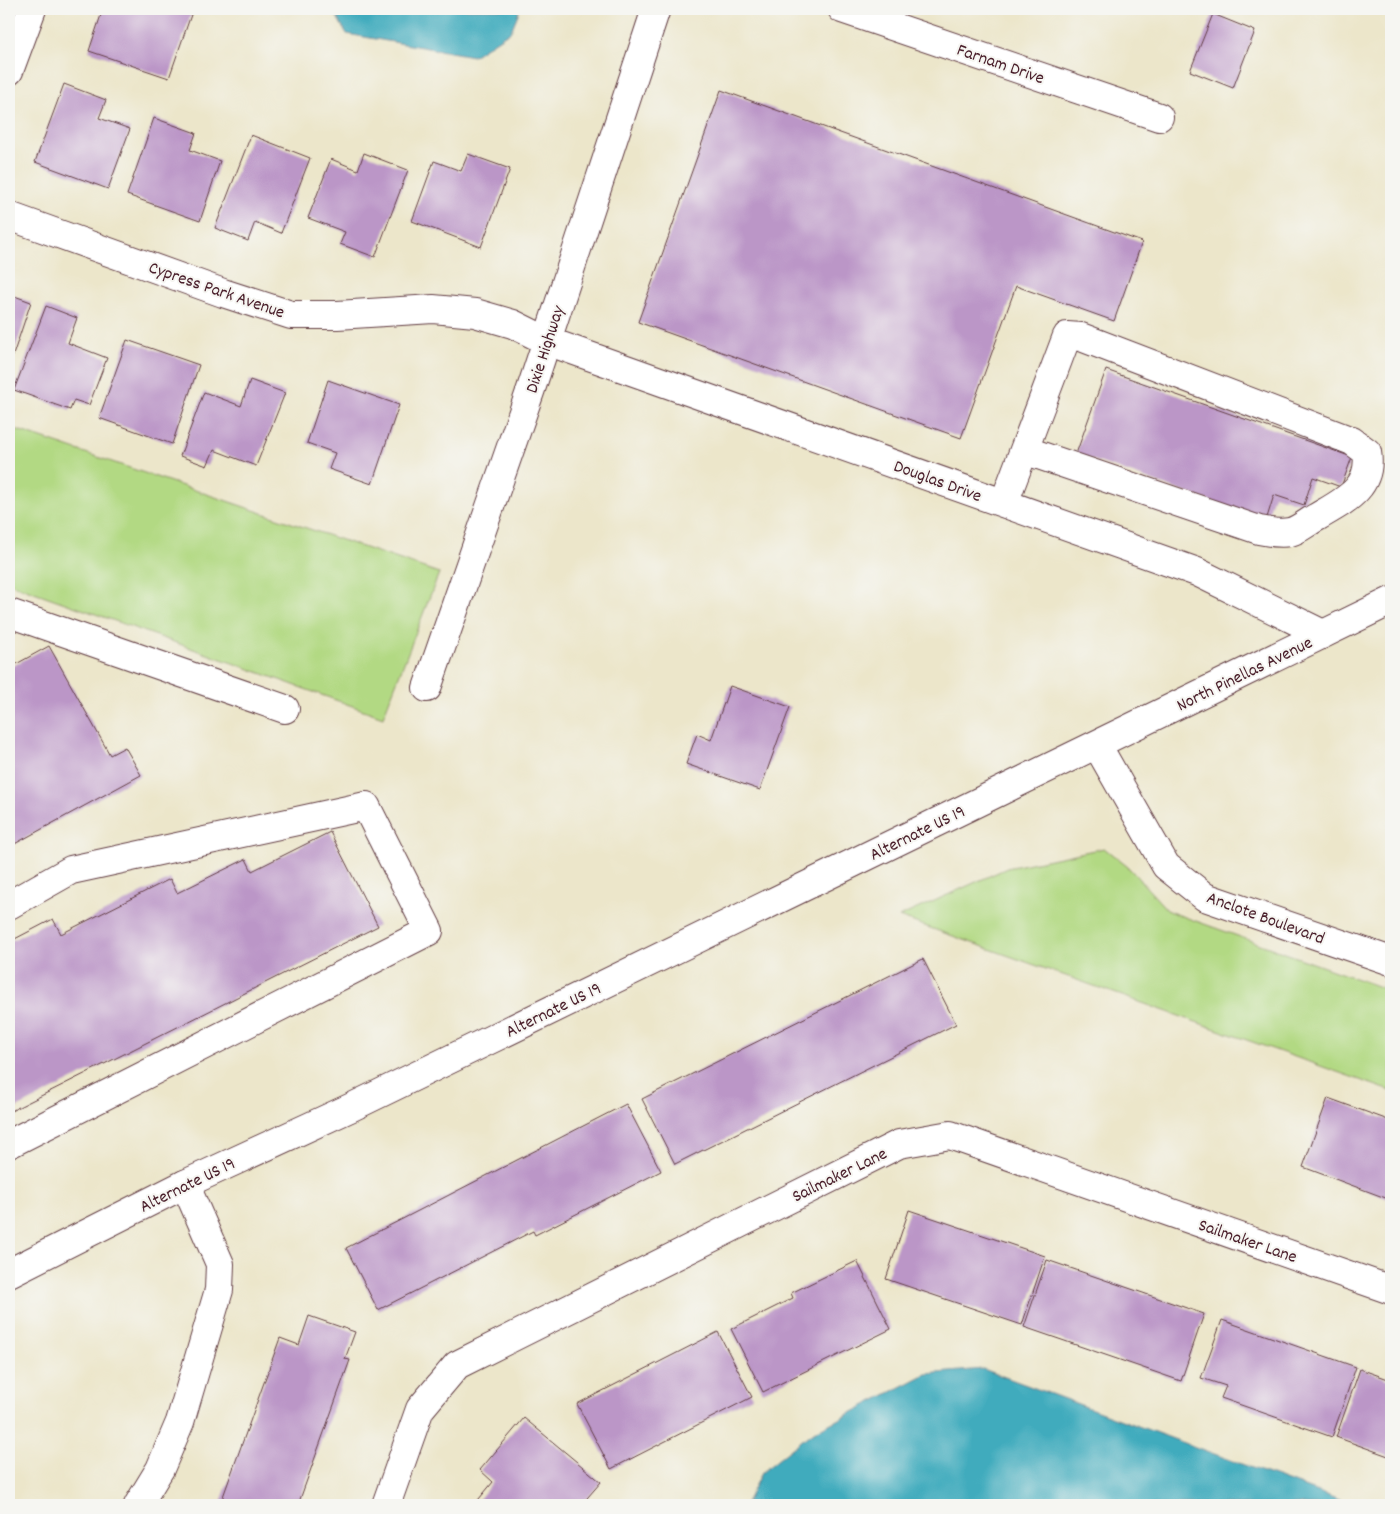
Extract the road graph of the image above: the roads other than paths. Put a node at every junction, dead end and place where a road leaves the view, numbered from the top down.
1 (32, 9) edge
2 (656, 9) edge
3 (842, 9) edge
4 (9, 71) edge
5 (1159, 117) dead end
6 (9, 216) edge
7 (547, 341) junction
8 (1024, 450) junction
9 (1004, 504) junction
10 (1391, 601) edge
11 (9, 613) edge
12 (1323, 634) junction
13 (427, 688) dead end
14 (285, 709) dead end
15 (1096, 745) junction
16 (9, 905) edge
17 (1391, 961) edge
18 (9, 1144) edge
19 (185, 1184) junction
20 (9, 1273) edge
21 (1391, 1290) edge
22 (138, 1505) edge
23 (387, 1505) edge

1 - 4 street
2 - 7 street, Dixie Highway
3 - 5 street, Farnam Drive
6 - 7 street, Cypress Park Avenue
7 - 9 street, Douglas Drive
7 - 13 street, Dixie Highway
8 - 8 street
8 - 9 street
9 - 12 street, Douglas Drive
10 - 12 street, North Pinellas Avenue
11 - 14 street
12 - 15 street, North Pinellas Avenue
15 - 17 street, Anclote Boulevard
15 - 19 street, Alternate US 19
16 - 18 street
19 - 20 street, Alternate US 19
19 - 22 street
21 - 23 street, Sailmaker Lane

